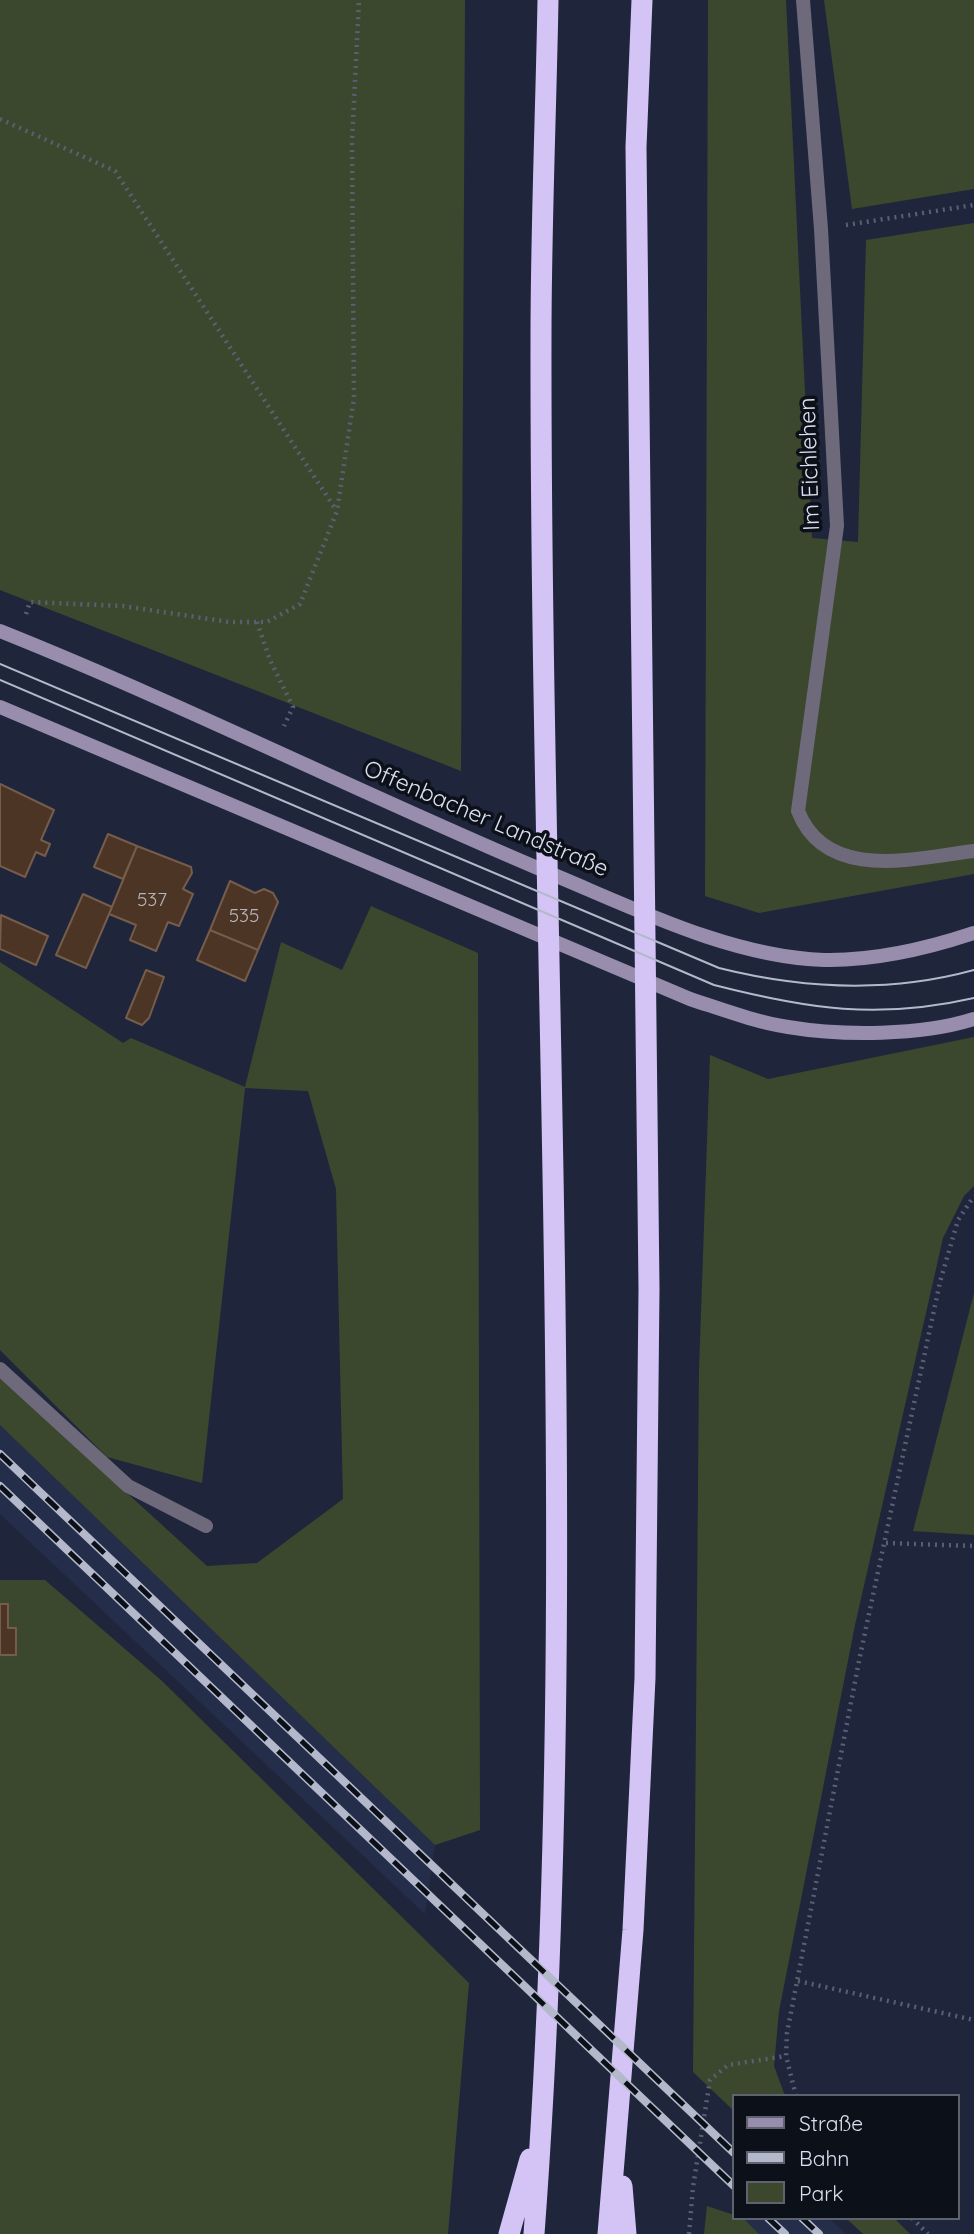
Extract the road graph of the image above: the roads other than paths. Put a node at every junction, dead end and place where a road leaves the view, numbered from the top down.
1 (548, 0) edge
2 (642, 0) edge
3 (803, 0) edge
4 (0, 631) edge
5 (0, 707) edge
6 (974, 851) edge
7 (974, 933) edge
8 (974, 1019) edge
9 (0, 1369) edge
10 (206, 1526) dead end
11 (543, 2113) junction
12 (618, 2121) junction
13 (509, 2234) edge
14 (534, 2234) edge
15 (608, 2234) edge
16 (626, 2234) edge

1 - 11 highway
2 - 12 highway
3 - 6 street, Im Eichlehen
4 - 7 main road, Offenbacher Landstraße
5 - 8 main road
9 - 10 street
11 - 13 highway
11 - 14 highway
12 - 15 highway
12 - 16 highway

